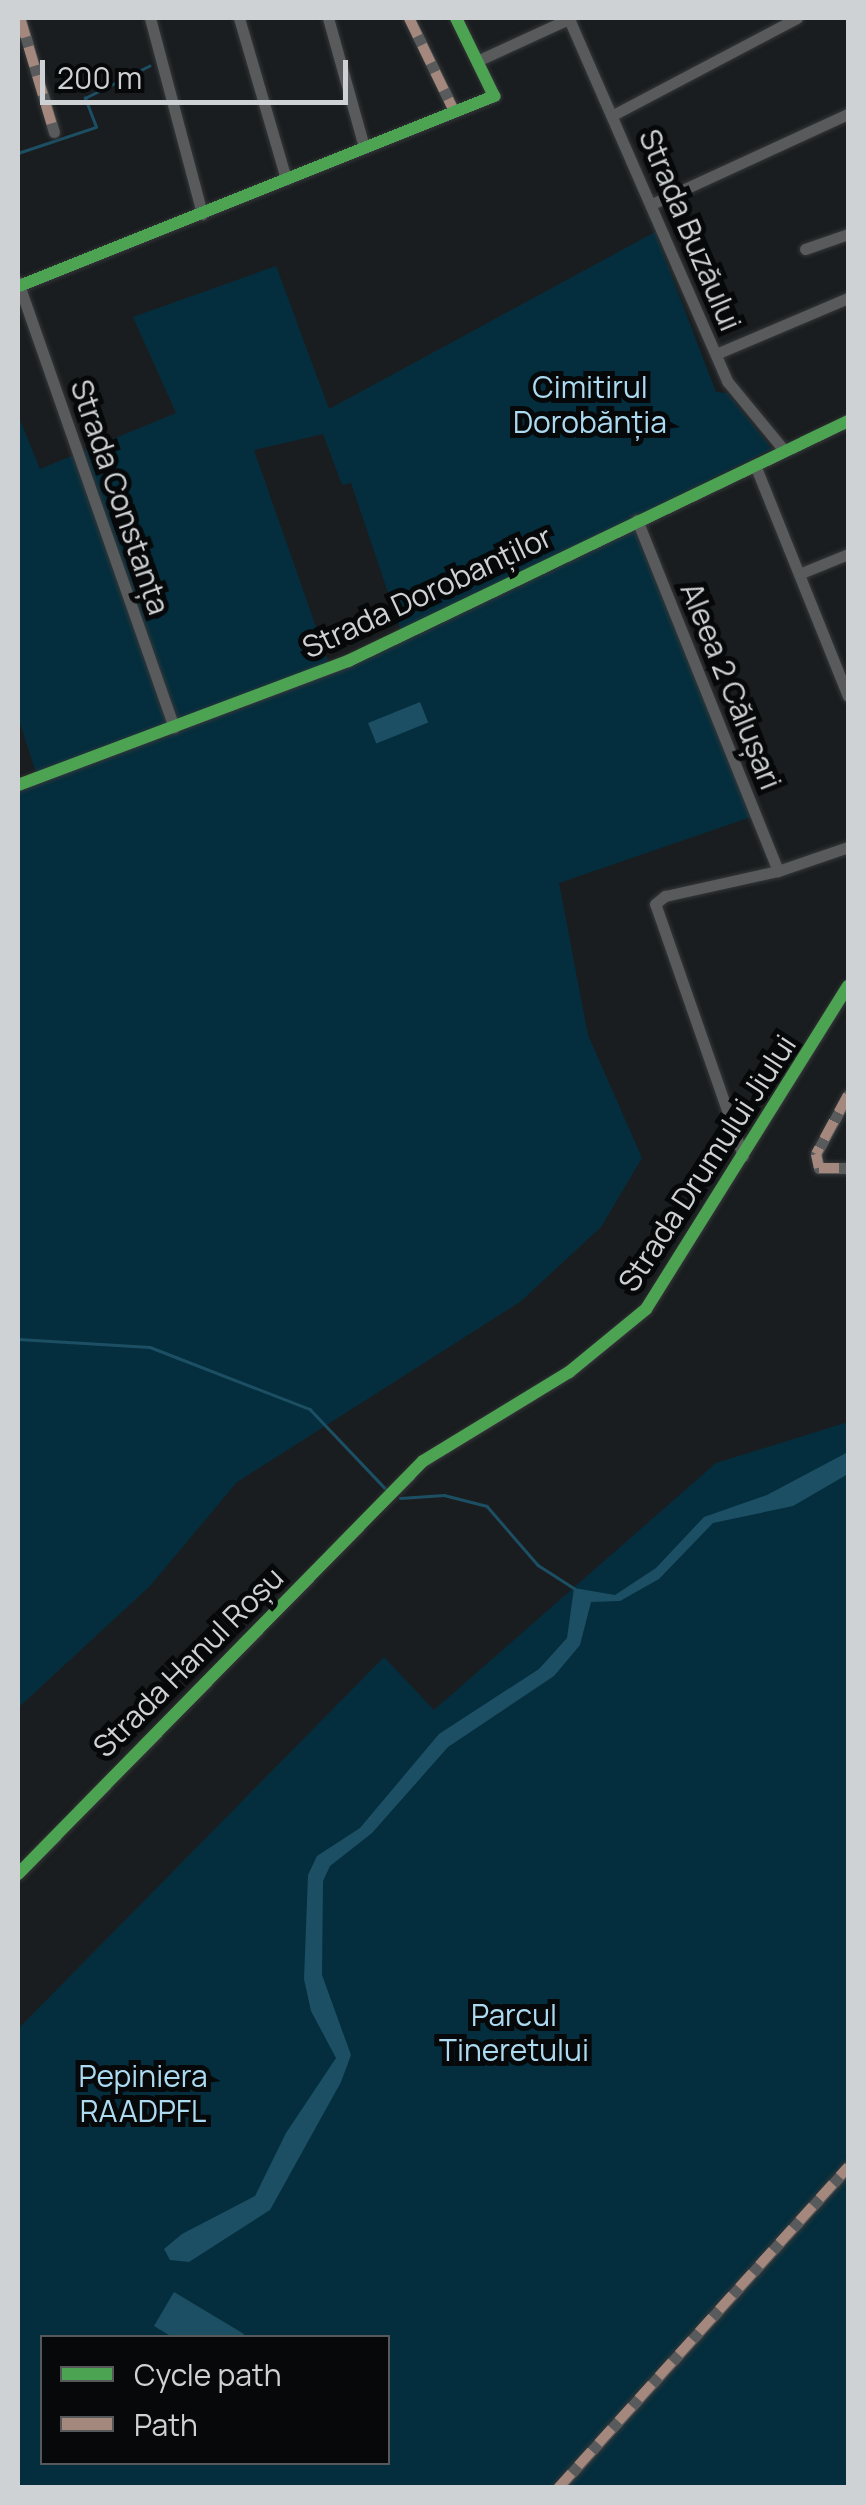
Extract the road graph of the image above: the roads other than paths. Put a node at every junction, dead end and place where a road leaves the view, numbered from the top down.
1 (20, 18) edge
2 (150, 18) edge
3 (239, 18) edge
4 (328, 18) edge
5 (408, 18) edge
6 (456, 18) edge
7 (570, 18) edge
8 (797, 18) edge
9 (477, 61) junction
10 (454, 111) junction
11 (848, 114) edge
12 (614, 115) junction
13 (54, 132) dead end
14 (364, 147) junction
15 (286, 179) junction
16 (652, 204) junction
17 (202, 214) junction
18 (848, 234) edge
19 (805, 249) dead end
20 (18, 284) edge
21 (848, 298) edge
22 (716, 354) junction
23 (848, 421) edge
24 (783, 449) junction
25 (755, 465) junction
26 (638, 520) junction
27 (848, 554) edge
28 (799, 574) junction
29 (848, 696) edge
30 (174, 728) junction
31 (18, 786) edge
32 (848, 846) edge
33 (778, 872) junction
34 (848, 986) edge
35 (848, 1095) edge
36 (743, 1156) junction
37 (848, 1168) edge
38 (397, 1488) joint
39 (18, 1874) edge
40 (848, 2167) edge
41 (558, 2488) edge

1 - 13 street
2 - 17 street
3 - 15 street
4 - 14 street
5 - 10 street
6 - 9 street
7 - 9 street
7 - 12 street, Strada Buzăului
8 - 12 street
9 - 10 street
10 - 14 street
11 - 16 street
12 - 16 street, Strada Buzăului
14 - 15 street
15 - 17 street
16 - 22 street, Strada Buzăului
17 - 20 street
18 - 19 street
20 - 30 street, Strada Constanța
21 - 22 street
22 - 24 street, Strada Buzăului
23 - 24 street, Strada Dorobanților
24 - 25 street, Strada Dorobanților
25 - 26 street, Strada Dorobanților
25 - 28 street
26 - 30 street, Strada Dorobanților
26 - 33 street, Aleea 2 Călușari
27 - 28 street
28 - 29 street
30 - 31 street, Strada Dorobanților
32 - 33 street
33 - 36 street
34 - 36 street, Strada Drumului Jiului
35 - 37 street
36 - 38 street, Strada Drumului Jiului
38 - 39 street, Strada Hanul Roșu
40 - 41 street

